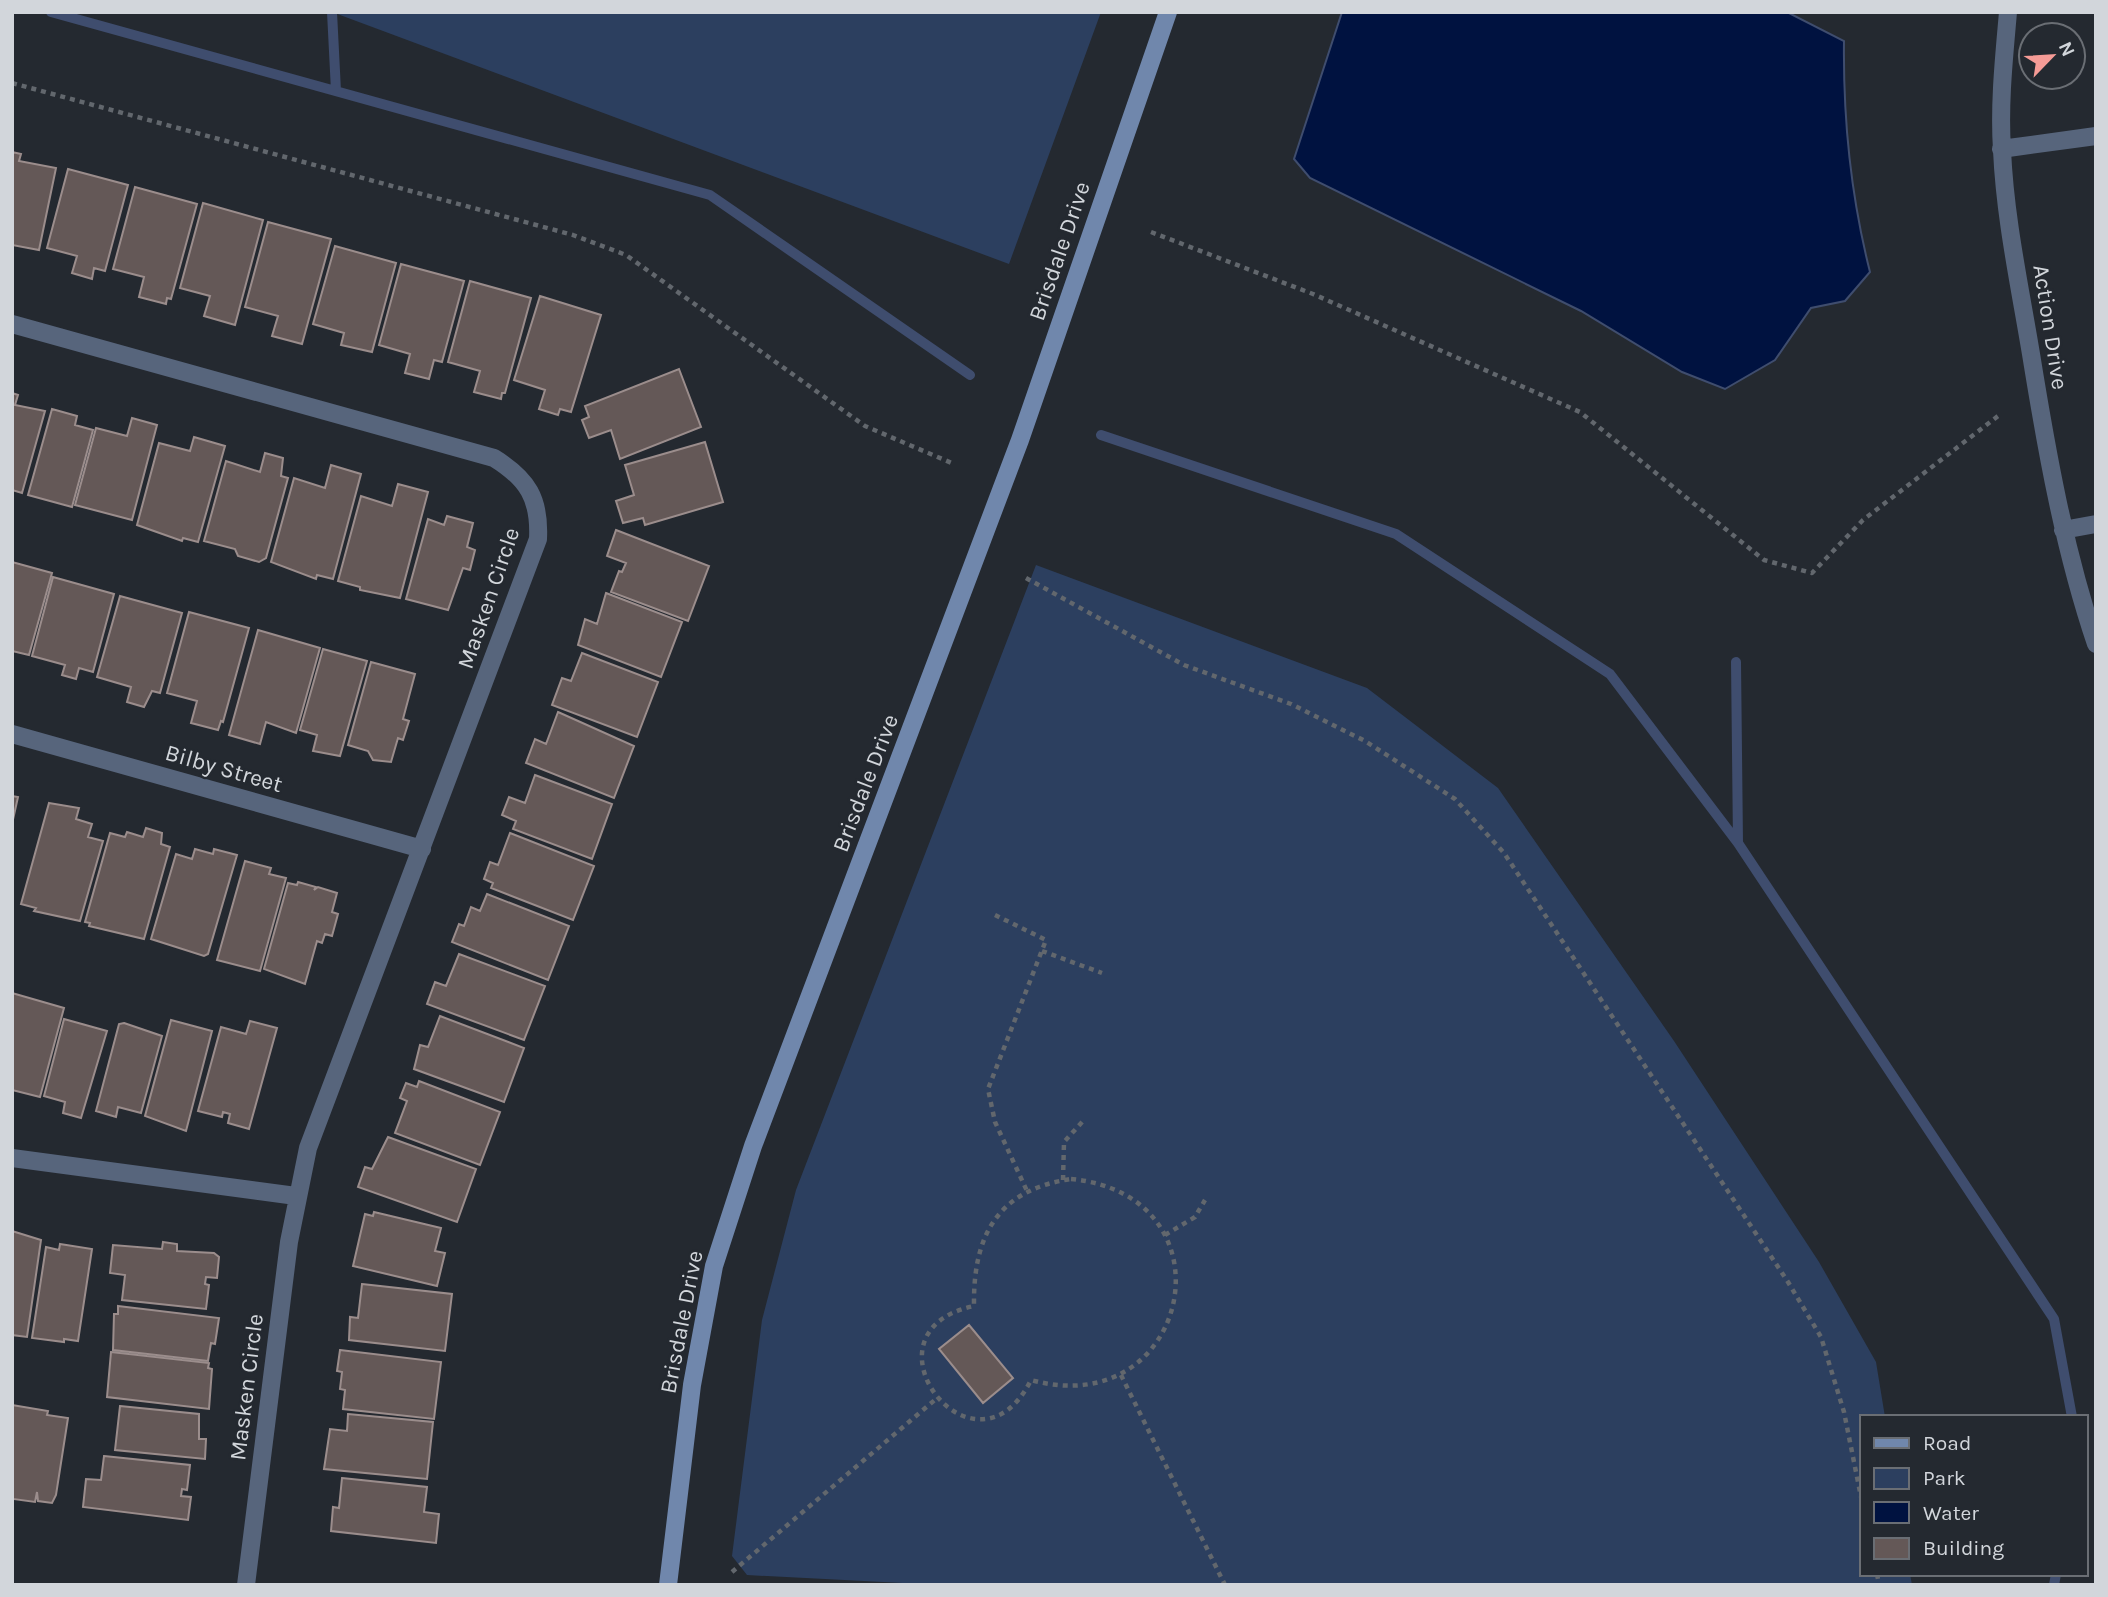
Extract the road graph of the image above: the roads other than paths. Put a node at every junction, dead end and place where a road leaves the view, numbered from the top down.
1 (1168, 12) edge
2 (2008, 12) edge
3 (2096, 136) edge
4 (2001, 149) junction
5 (12, 324) edge
6 (2096, 524) edge
7 (2063, 530) junction
8 (2096, 644) edge
9 (12, 734) edge
10 (422, 849) junction
11 (12, 1158) edge
12 (296, 1196) junction
13 (246, 1585) edge
14 (668, 1585) edge

1 - 14 street, Brisdale Drive
2 - 4 street, Action Drive
3 - 4 street
4 - 7 street, Action Drive
5 - 10 street, Masken Circle
6 - 7 street
7 - 8 street, Action Drive
9 - 10 street, Bilby Street
10 - 12 street, Masken Circle
11 - 12 street
12 - 13 street, Masken Circle

